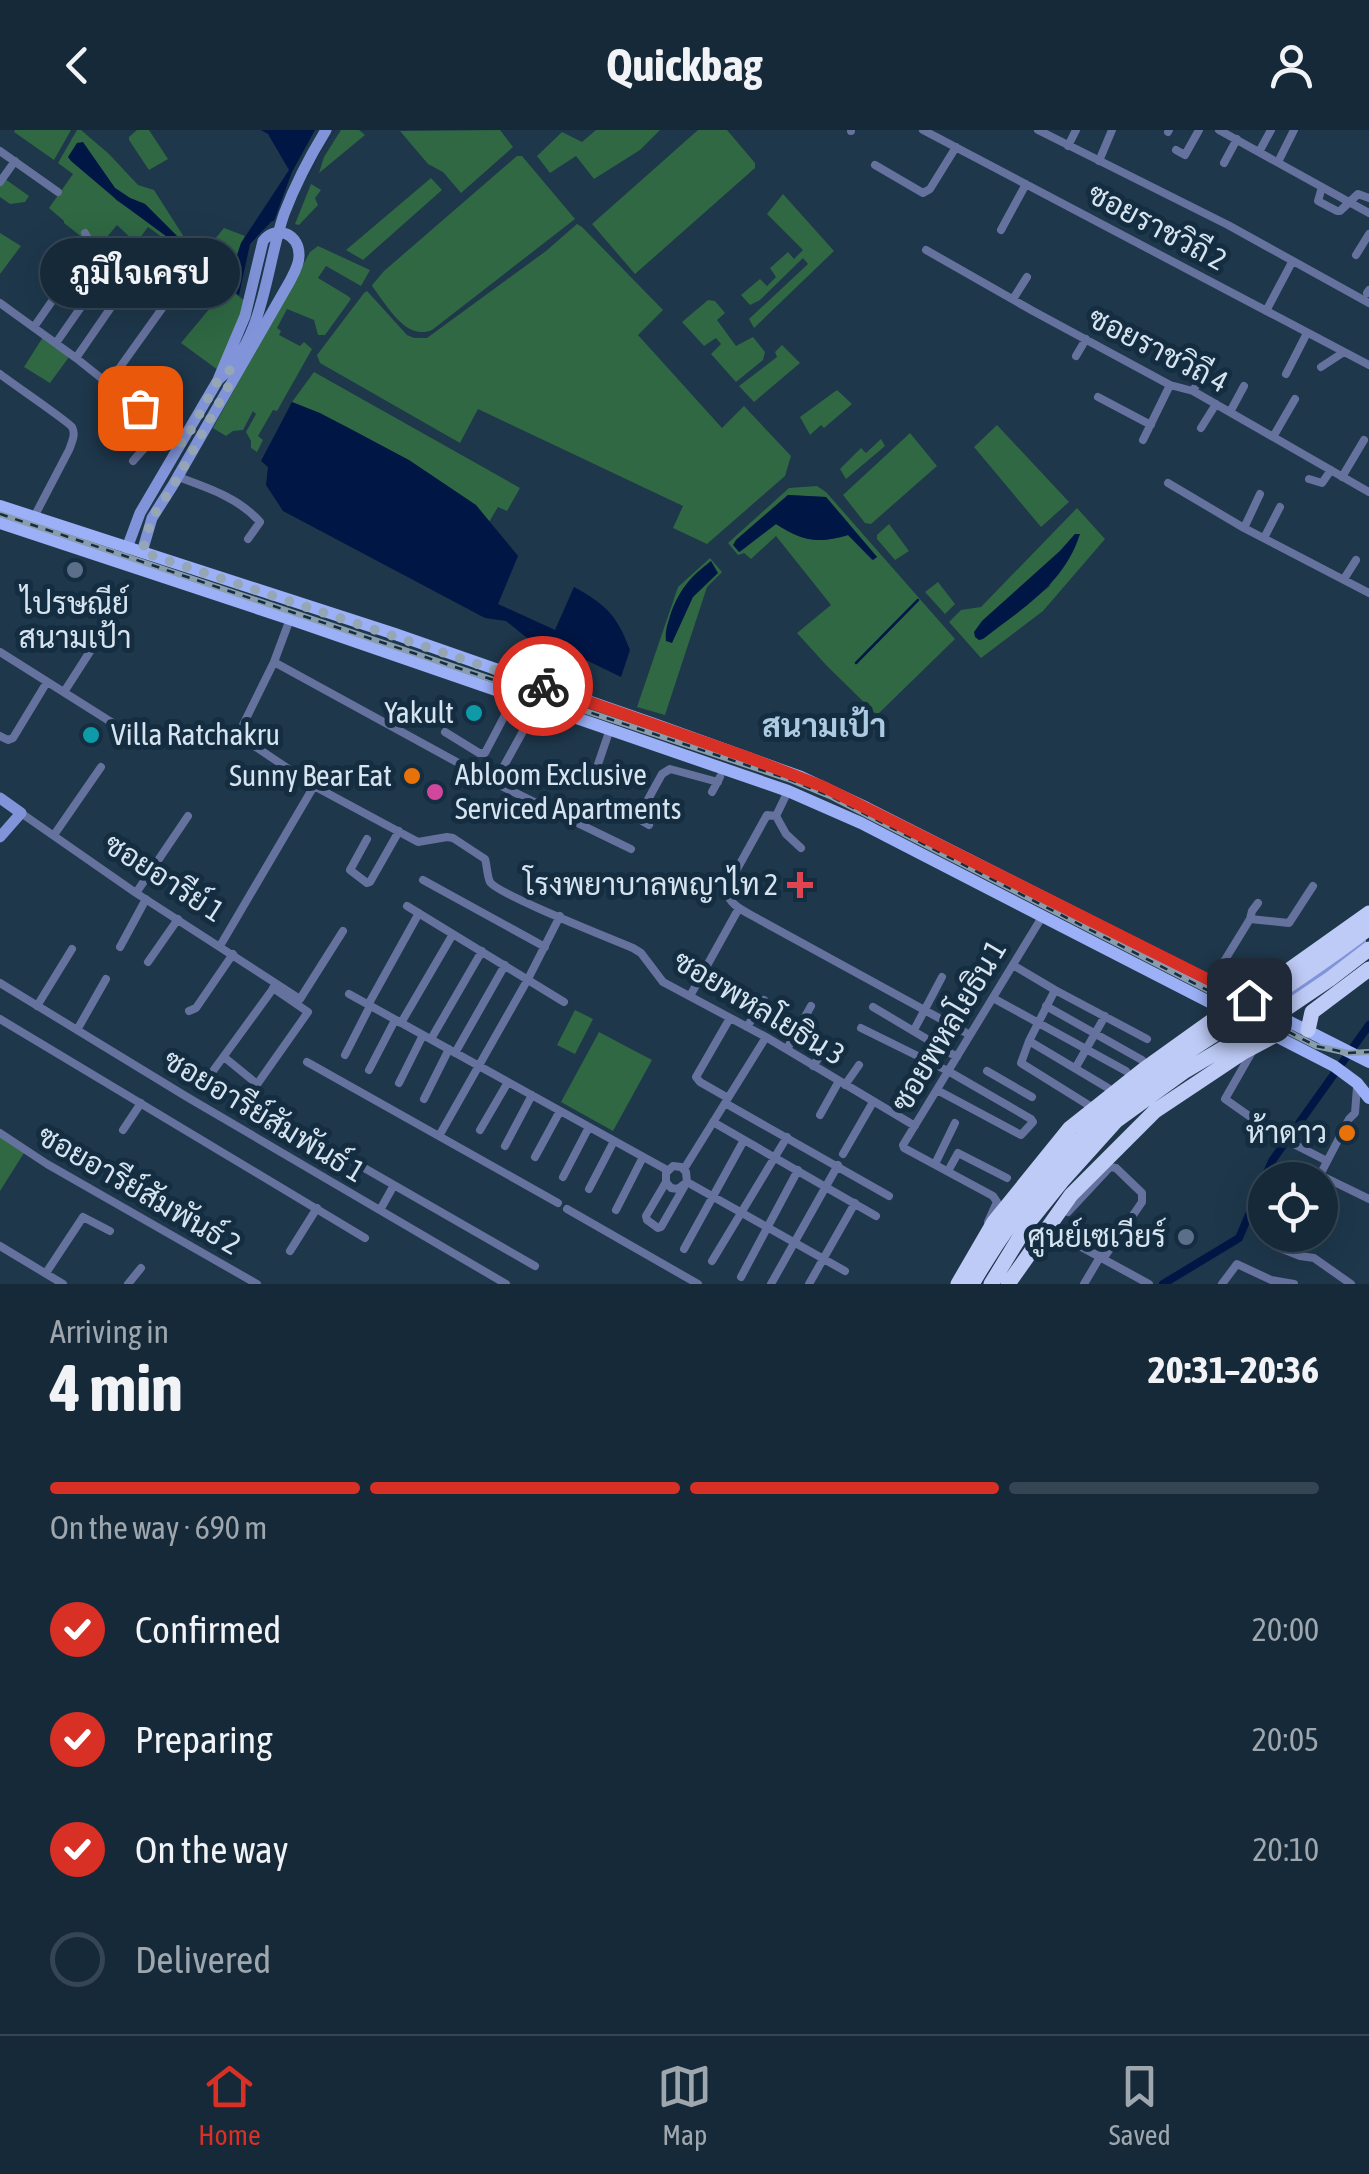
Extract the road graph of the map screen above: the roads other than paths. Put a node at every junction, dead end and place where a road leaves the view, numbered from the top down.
1 (326, 130) edge
2 (923, 130) edge
3 (1038, 130) edge
4 (1076, 130) edge
5 (1112, 130) edge
6 (1199, 130) edge
7 (1220, 130) edge
8 (1271, 130) edge
9 (1294, 130) edge
10 (1237, 139) junction
11 (1068, 146) junction
12 (956, 147) junction
13 (1176, 150) dead end
14 (0, 151) edge
15 (1259, 152) junction
16 (1099, 161) junction
17 (15, 162) junction
18 (1224, 162) dead end
19 (1278, 162) junction
20 (874, 165) dead end
21 (0, 182) edge
22 (1026, 184) junction
23 (1322, 187) junction
24 (58, 192) dead end
25 (1369, 198) edge
26 (1350, 202) junction
27 (1369, 213) edge
28 (1000, 230) dead end
29 (86, 234) dead end
30 (1369, 234) edge
31 (926, 250) dead end
32 (1356, 254) dead end
33 (112, 257) dead end
34 (1292, 262) junction
35 (186, 275) dead end
36 (1027, 278) dead end
37 (1368, 295) edge
38 (88, 298) dead end
39 (1013, 300) junction
40 (0, 303) edge
41 (1266, 311) junction
42 (34, 327) junction
43 (1307, 332) junction
44 (1086, 339) junction
45 (56, 343) junction
46 (1344, 352) junction
47 (1076, 356) dead end
48 (76, 358) junction
49 (1369, 365) edge
50 (1321, 367) dead end
51 (1206, 368) dead end
52 (0, 374) edge
53 (1286, 374) dead end
54 (108, 384) junction
55 (224, 384) junction
56 (1170, 385) junction
57 (1244, 386) dead end
58 (1194, 391) junction
59 (1098, 397) dead end
60 (1295, 400) dead end
61 (1216, 404) junction
62 (1230, 412) junction
63 (1152, 424) junction
64 (120, 427) dead end
65 (162, 428) junction
66 (1200, 428) dead end
67 (1273, 438) junction
68 (1143, 440) dead end
69 (1364, 440) dead end
70 (145, 447) junction
71 (188, 447) junction
72 (134, 462) dead end
73 (1331, 470) junction
74 (1342, 476) junction
75 (178, 477) junction
76 (1310, 479) dead end
77 (1369, 480) edge
78 (1168, 483) dead end
79 (1367, 490) edge
80 (1260, 494) dead end
81 (0, 506) edge
82 (1280, 507) dead end
83 (34, 517) junction
84 (0, 523) edge
85 (1244, 528) junction
86 (1264, 538) junction
87 (248, 540) dead end
88 (127, 548) junction
89 (142, 552) junction
90 (1356, 560) dead end
91 (125, 564) junction
92 (1344, 579) junction
93 (1368, 589) edge
94 (294, 603) junction
95 (290, 619) junction
96 (92, 650) dead end
97 (0, 652) edge
98 (274, 662) junction
99 (48, 682) junction
100 (64, 692) junction
101 (515, 696) junction
102 (538, 704) junction
103 (628, 715) junction
104 (119, 727) dead end
105 (616, 731) junction
106 (444, 732) dead end
107 (0, 736) edge
108 (101, 767) dead end
109 (500, 773) dead end
110 (721, 775) junction
111 (592, 779) dead end
112 (314, 786) junction
113 (788, 791) junction
114 (712, 792) dead end
115 (0, 798) edge
116 (21, 813) junction
117 (188, 816) dead end
118 (776, 816) junction
119 (648, 824) dead end
120 (399, 831) junction
121 (54, 836) junction
122 (0, 837) edge
123 (368, 839) dead end
124 (801, 848) dead end
125 (632, 850) dead end
126 (969, 860) junction
127 (960, 875) junction
128 (423, 880) dead end
129 (1313, 886) dead end
130 (136, 893) junction
131 (146, 899) junction
132 (1258, 903) dead end
133 (407, 906) dead end
134 (739, 908) junction
135 (1369, 913) edge
136 (418, 914) junction
137 (560, 916) junction
138 (1042, 917) junction
139 (178, 919) junction
140 (1250, 919) junction
141 (1369, 928) edge
142 (342, 931) dead end
143 (453, 934) junction
144 (1369, 936) edge
145 (220, 946) junction
146 (120, 947) dead end
147 (544, 947) junction
148 (72, 948) dead end
149 (1369, 949) edge
150 (482, 952) junction
151 (233, 954) junction
152 (148, 962) dead end
153 (1302, 962) junction
154 (505, 965) junction
155 (1014, 965) junction
156 (1369, 969) edge
157 (942, 976) dead end
158 (1314, 978) junction
159 (106, 979) dead end
160 (528, 979) junction
161 (1212, 982) junction
162 (0, 983) edge
163 (275, 986) junction
164 (1055, 990) junction
165 (1230, 991) junction
166 (284, 992) junction
167 (349, 994) dead end
168 (690, 996) junction
169 (993, 998) junction
170 (1328, 998) junction
171 (764, 1000) dead end
172 (564, 1002) dead end
173 (369, 1005) junction
174 (37, 1006) junction
175 (811, 1006) dead end
176 (1046, 1006) junction
177 (873, 1007) dead end
178 (925, 1010) junction
179 (1267, 1010) junction
180 (189, 1011) dead end
181 (1217, 1015) junction
182 (1105, 1016) junction
183 (730, 1018) junction
184 (0, 1020) edge
185 (398, 1021) junction
186 (1038, 1022) junction
187 (747, 1027) junction
188 (861, 1028) dead end
189 (76, 1030) junction
190 (914, 1030) junction
191 (1308, 1030) junction
192 (1095, 1033) junction
193 (970, 1034) junction
194 (766, 1036) junction
195 (1274, 1036) junction
196 (427, 1037) junction
197 (1147, 1038) dead end
198 (1029, 1041) junction
199 (1254, 1045) junction
200 (827, 1046) dead end
201 (1087, 1048) junction
202 (786, 1049) junction
203 (452, 1051) junction
204 (345, 1055) dead end
205 (224, 1056) junction
206 (957, 1057) junction
207 (1361, 1058) edge
208 (1142, 1060) dead end
209 (307, 1062) dead end
210 (478, 1066) junction
211 (813, 1066) junction
212 (859, 1066) dead end
213 (1076, 1067) junction
214 (369, 1070) dead end
215 (987, 1071) dead end
216 (213, 1072) dead end
217 (948, 1072) junction
218 (1129, 1080) junction
219 (508, 1082) junction
220 (399, 1083) dead end
221 (842, 1083) junction
222 (1357, 1083) junction
223 (257, 1084) junction
224 (1009, 1084) junction
225 (1108, 1088) dead end
226 (937, 1090) junction
227 (251, 1093) dead end
228 (532, 1095) junction
229 (1032, 1097) dead end
230 (1369, 1098) edge
231 (424, 1100) dead end
232 (726, 1100) junction
233 (1000, 1100) junction
234 (873, 1102) junction
235 (141, 1103) junction
236 (1090, 1106) dead end
237 (560, 1111) junction
238 (820, 1115) dead end
239 (713, 1122) junction
240 (955, 1123) dead end
241 (915, 1126) junction
242 (589, 1127) junction
243 (123, 1130) dead end
244 (480, 1130) dead end
245 (0, 1133) edge
246 (439, 1136) junction
247 (787, 1137) junction
248 (312, 1138) dead end
249 (744, 1140) junction
250 (614, 1141) junction
251 (506, 1146) dead end
252 (843, 1154) dead end
253 (535, 1157) dead end
254 (643, 1157) junction
255 (775, 1158) junction
256 (1327, 1161) junction
257 (935, 1164) junction
258 (838, 1165) junction
259 (684, 1169) junction
260 (667, 1170) junction
261 (798, 1170) junction
262 (948, 1171) junction
263 (562, 1177) dead end
264 (1007, 1178) dead end
265 (666, 1182) junction
266 (686, 1184) junction
267 (394, 1185) junction
268 (826, 1187) junction
269 (589, 1189) dead end
270 (889, 1196) dead end
271 (713, 1197) junction
272 (1369, 1199) edge
273 (558, 1203) dead end
274 (855, 1203) junction
275 (317, 1208) junction
276 (568, 1209) dead end
277 (380, 1210) junction
278 (616, 1210) dead end
279 (740, 1212) junction
280 (876, 1216) dead end
281 (989, 1225) junction
282 (767, 1228) junction
283 (110, 1231) dead end
284 (1052, 1231) junction
285 (364, 1238) dead end
286 (1105, 1241) dead end
287 (794, 1243) junction
288 (0, 1246) edge
289 (684, 1249) dead end
290 (290, 1251) dead end
291 (1290, 1252) edge
292 (1029, 1253) junction
293 (1100, 1257) junction
294 (824, 1259) junction
295 (712, 1261) dead end
296 (535, 1266) dead end
297 (141, 1268) dead end
298 (845, 1271) dead end
299 (46, 1274) junction
300 (741, 1277) dead end
301 (691, 1282) edge
302 (63, 1284) edge
303 (128, 1284) edge
304 (257, 1284) edge
305 (505, 1284) edge
306 (771, 1284) edge
307 (809, 1284) edge
308 (956, 1284) edge
309 (972, 1284) edge
310 (992, 1284) edge
311 (1009, 1284) edge
312 (1084, 1284) edge
313 (1149, 1284) edge
314 (1222, 1284) edge
315 (1294, 1284) edge
316 (1351, 1284) edge

1 - 55 street
2 - 12 street, ซอยราชวิถี 2
3 - 11 street
4 - 11 street
5 - 16 street
6 - 13 street
7 - 10 street
8 - 15 street
9 - 19 street
10 - 15 street
10 - 18 street
11 - 16 street
12 - 20 street
12 - 22 street, ซอยราชวิถี 2
14 - 17 street
15 - 19 street
16 - 34 street
17 - 21 street
17 - 24 street
19 - 23 street
22 - 28 street
22 - 41 street, ซอยราชวิถี 2
23 - 26 street
23 - 26 street
25 - 26 street
26 - 27 street
29 - 42 street
30 - 32 street
31 - 39 street, ซอยราชวิถี 4
33 - 48 street
34 - 37 street
34 - 41 street
35 - 54 street
36 - 39 street
38 - 45 street
39 - 44 street, ซอยราชวิถี 4
40 - 42 street
41 - 43 street, ซอยราชวิถี 2
42 - 45 street
43 - 46 street, ซอยราชวิถี 2
43 - 53 street
44 - 47 street
44 - 56 street, ซอยราชวิถี 4
45 - 48 street
46 - 49 street, ซอยราชวิถี 2
46 - 50 street
48 - 54 street
51 - 58 street
52 - 83 street
54 - 65 street
55 - 55 street
55 - 71 street
56 - 58 street, ซอยราชวิถี 4
56 - 63 street
57 - 62 street
58 - 61 street, ซอยราชวิถี 4
59 - 63 street
60 - 67 street
61 - 62 street, ซอยราชวิถี 4
61 - 66 street
62 - 67 street, ซอยราชวิถี 4
63 - 68 street
64 - 70 street
65 - 70 street
65 - 71 street
67 - 73 street, ซอยราชวิถี 4
69 - 74 street
70 - 72 street
71 - 75 street
71 - 88 street
73 - 74 street, ซอยราชวิถี 4
73 - 76 street
74 - 79 street, ซอยราชวิถี 4
75 - 87 street
75 - 89 street
77 - 79 street
78 - 85 street
80 - 85 street
81 - 83 main road
82 - 86 street
83 - 88 main road
84 - 91 main road
85 - 86 street
86 - 92 street
88 - 89 main road
88 - 91 main road
89 - 94 main road
90 - 92 street
91 - 95 main road
92 - 93 street
94 - 95 main road
94 - 103 main road
95 - 98 street, ซอยพหลโยธิน 3
95 - 101 main road
96 - 100 street
97 - 99 street
98 - 112 street, ซอยพหลโยธิน 3
98 - 125 street
99 - 100 street
99 - 107 street
100 - 104 street
101 - 102 main road
101 - 106 street
102 - 105 main road
102 - 109 street
103 - 105 main road
103 - 126 main road
105 - 110 main road
105 - 111 street
108 - 121 street
110 - 113 main road
110 - 114 street
110 - 119 street
112 - 120 street, ซอยพหลโยธิน 3
112 - 145 street
113 - 118 street
113 - 127 main road
115 - 116 street, ซอยอารีย์ 1
116 - 121 street, ซอยอารีย์ 1
116 - 122 street
117 - 130 street
118 - 124 street
118 - 134 street
120 - 123 street
120 - 137 street, ซอยพหลโยธิน 3
121 - 130 street, ซอยอารีย์ 1
126 - 127 main road
126 - 161 main road
127 - 138 main road
128 - 147 street
129 - 140 street
130 - 131 street, ซอยอารีย์ 1
131 - 139 street, ซอยอารีย์ 1
131 - 146 street
132 - 140 street
133 - 136 street
134 - 168 street
134 - 178 street
135 - 153 highway
136 - 143 street
136 - 173 street
137 - 147 street
137 - 168 street, ซอยพหลโยธิน 3
138 - 155 street, ซอยพหลโยธิน 1
138 - 181 main road
139 - 145 street, ซอยอารีย์ 1
139 - 152 street
140 - 161 street
141 - 309 highway
142 - 166 street, ซอยอารีย์ 1
143 - 150 street
143 - 185 street
144 - 158 street
145 - 151 street, ซอยอารีย์ 1
147 - 160 street
148 - 174 street
149 - 310 highway
150 - 154 street
150 - 196 street
151 - 163 street, ซอยอารีย์ 1
151 - 180 street
153 - 158 street
153 - 165 highway
154 - 160 street
154 - 203 street
155 - 164 street
155 - 169 street, ซอยพหลโยธิน 1
156 - 170 highway
157 - 178 street
158 - 170 street
158 - 179 street
159 - 189 street
160 - 172 street
160 - 210 street
161 - 165 main road
162 - 174 street, ซอยอารีย์สัมพันธ์ 1
163 - 166 street, ซอยอารีย์ 1
163 - 205 street
164 - 176 street
164 - 182 street
165 - 179 main road
166 - 223 street
167 - 173 street
168 - 183 street, ซอยพหลโยธิน 3
169 - 186 street
169 - 193 street, ซอยพหลโยธิน 1
170 - 191 highway
171 - 187 street
173 - 185 street
173 - 204 street
174 - 189 street, ซอยอารีย์สัมพันธ์ 1
175 - 202 street
176 - 186 street
176 - 192 street
177 - 190 street
178 - 190 street
178 - 193 street
179 - 191 main road
181 - 195 main road
181 - 218 highway
182 - 192 street
182 - 197 street
183 - 187 street, ซอยพหลโยธิน 3
183 - 232 street
184 - 235 street
185 - 196 street
185 - 214 street
186 - 198 street
186 - 201 street
187 - 194 street, ซอยพหลโยธิน 3
188 - 217 street
189 - 277 street, ซอยอารีย์สัมพันธ์ 1
190 - 206 street
191 - 207 main road
192 - 201 street
192 - 208 street
193 - 206 street, ซอยพหลโยธิน 1
194 - 202 street, ซอยพหลโยธิน 3
194 - 232 street
195 - 199 highway
195 - 222 main road
196 - 203 street
196 - 220 street
198 - 213 street
198 - 236 street
199 - 256 street
199 - 311 highway
200 - 211 street
201 - 213 street
201 - 218 street
202 - 211 street, ซอยพหลโยธิน 3
203 - 210 street
203 - 231 street
205 - 216 street
205 - 223 street
206 - 217 street, ซอยพหลโยธิน 1
209 - 246 street
210 - 219 street
210 - 246 street
211 - 221 street, ซอยพหลโยธิน 3
212 - 221 street
213 - 225 street
215 - 224 street
217 - 226 street, ซอยพหลโยธิน 1
217 - 233 street
218 - 281 street
218 - 308 highway
219 - 228 street
219 - 244 street
221 - 234 street, ซอยพหลโยธิน 3
221 - 238 street
222 - 230 main road
222 - 256 street
223 - 227 street
224 - 229 street
224 - 233 street
226 - 233 street
226 - 241 street, ซอยพหลโยธิน 1
228 - 237 street
228 - 251 street
232 - 239 street
232 - 247 street
234 - 241 street, ซอยพหลโยธิน 3
234 - 252 street
235 - 243 street
235 - 275 street
237 - 242 street
237 - 253 street
239 - 249 street
239 - 259 street
240 - 257 street
241 - 257 street, ซอยพหลโยธิน 1
242 - 250 street
242 - 263 street
245 - 304 street, ซอยอารีย์สัมพันธ์ 2
246 - 273 street
247 - 255 street
247 - 258 street
248 - 267 street
249 - 255 street
249 - 271 street
250 - 254 street
250 - 269 street
254 - 260 street
254 - 278 street
255 - 261 street
255 - 279 street
256 - 272 street
257 - 262 street, ซอยพหลโยธิน 1
258 - 268 street
258 - 270 street
259 - 260 street
259 - 266 street
260 - 265 street
261 - 268 street
261 - 282 street
262 - 264 street
262 - 281 street, ซอยพหลโยธิน 1
265 - 266 street
265 - 266 street
266 - 271 street
267 - 277 street
267 - 296 street
268 - 274 street
268 - 287 street
271 - 279 street
271 - 289 street
274 - 280 street
274 - 294 street
275 - 285 street
275 - 290 street
276 - 301 street
277 - 305 street, ซอยอารีย์สัมพันธ์ 1
279 - 282 street
279 - 295 street
281 - 292 street
281 - 308 street
282 - 287 street
282 - 300 street
283 - 299 street
284 - 292 street
284 - 293 street
284 - 293 street
286 - 293 street
287 - 294 street
287 - 306 street
288 - 299 street
291 - 316 street
292 - 311 street
293 - 312 street
293 - 313 street
294 - 298 street
294 - 307 street
297 - 303 street
299 - 302 street
314 - 315 street

